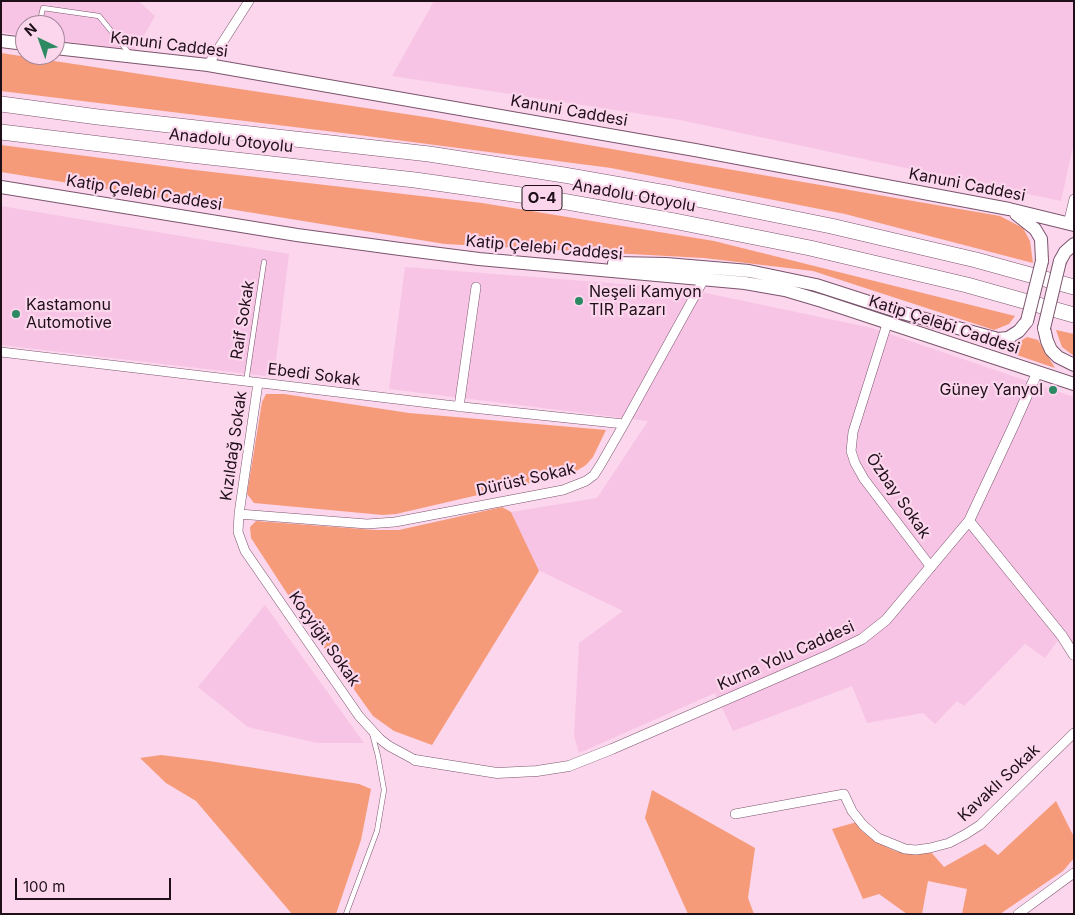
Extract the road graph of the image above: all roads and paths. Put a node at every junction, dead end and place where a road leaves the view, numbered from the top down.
1 (249, 1) edge
2 (41, 15) edge
3 (1, 41) edge
4 (15, 43) edge
5 (65, 49) edge
6 (132, 56) junction
7 (208, 65) junction
8 (1, 104) edge
9 (1, 132) edge
10 (1, 187) edge
11 (1074, 199) edge
12 (1009, 209) junction
13 (1071, 225) edge
14 (1074, 244) edge
15 (479, 259) junction
16 (264, 262) dead end
17 (704, 279) junction
18 (1074, 286) edge
19 (476, 287) dead end
20 (1074, 315) edge
21 (887, 324) junction
22 (1, 352) edge
23 (1074, 365) edge
24 (1036, 373) junction
25 (246, 382) junction
26 (258, 383) junction
27 (1074, 384) edge
28 (459, 407) junction
29 (624, 424) junction
30 (239, 514) junction
31 (969, 521) junction
32 (931, 567) junction
33 (1074, 655) edge
34 (372, 731) junction
35 (1074, 733) edge
36 (415, 760) joint
37 (735, 814) dead end
38 (1074, 873) edge
39 (346, 914) edge
40 (1018, 914) edge

1 - 7 street
2 - 6 lane
3 - 4 main road
5 - 6 main road, Kanuni Caddesi
6 - 7 main road, Kanuni Caddesi
7 - 12 main road, Kanuni Caddesi
8 - 18 highway, Anadolu Otoyolu / O-4
9 - 20 highway, Anadolu Otoyolu / O-4
10 - 15 main road, Katip Çelebi Caddesi
11 - 13 street
12 - 13 main road, Kanuni Caddesi
12 - 15 main road, bridge
14 - 23 main road, bridge
15 - 17 main road, Katip Çelebi Caddesi
16 - 25 lane, Raif Sokak
17 - 21 main road, Katip Çelebi Caddesi
17 - 29 street, Dürüst Sokak
19 - 28 street
21 - 24 main road, Katip Çelebi Caddesi
21 - 32 street, Özbay Sokak
22 - 25 street, Ebedi Sokak
24 - 27 main road, Katip Çelebi Caddesi
24 - 31 street, Kurna Yolu Caddesi
25 - 26 street, Ebedi Sokak
26 - 28 street, Ebedi Sokak
26 - 30 street, Kızıldağ Sokak
28 - 29 street, Ebedi Sokak
29 - 30 street, Dürüst Sokak
30 - 34 street, Koçyiğit Sokak
31 - 32 street, Kurna Yolu Caddesi
31 - 33 street
32 - 36 street, Kurna Yolu Caddesi
34 - 36 street, Koçyiğit Sokak
34 - 39 lane
35 - 37 street, Kavaklı Sokak
38 - 40 street

